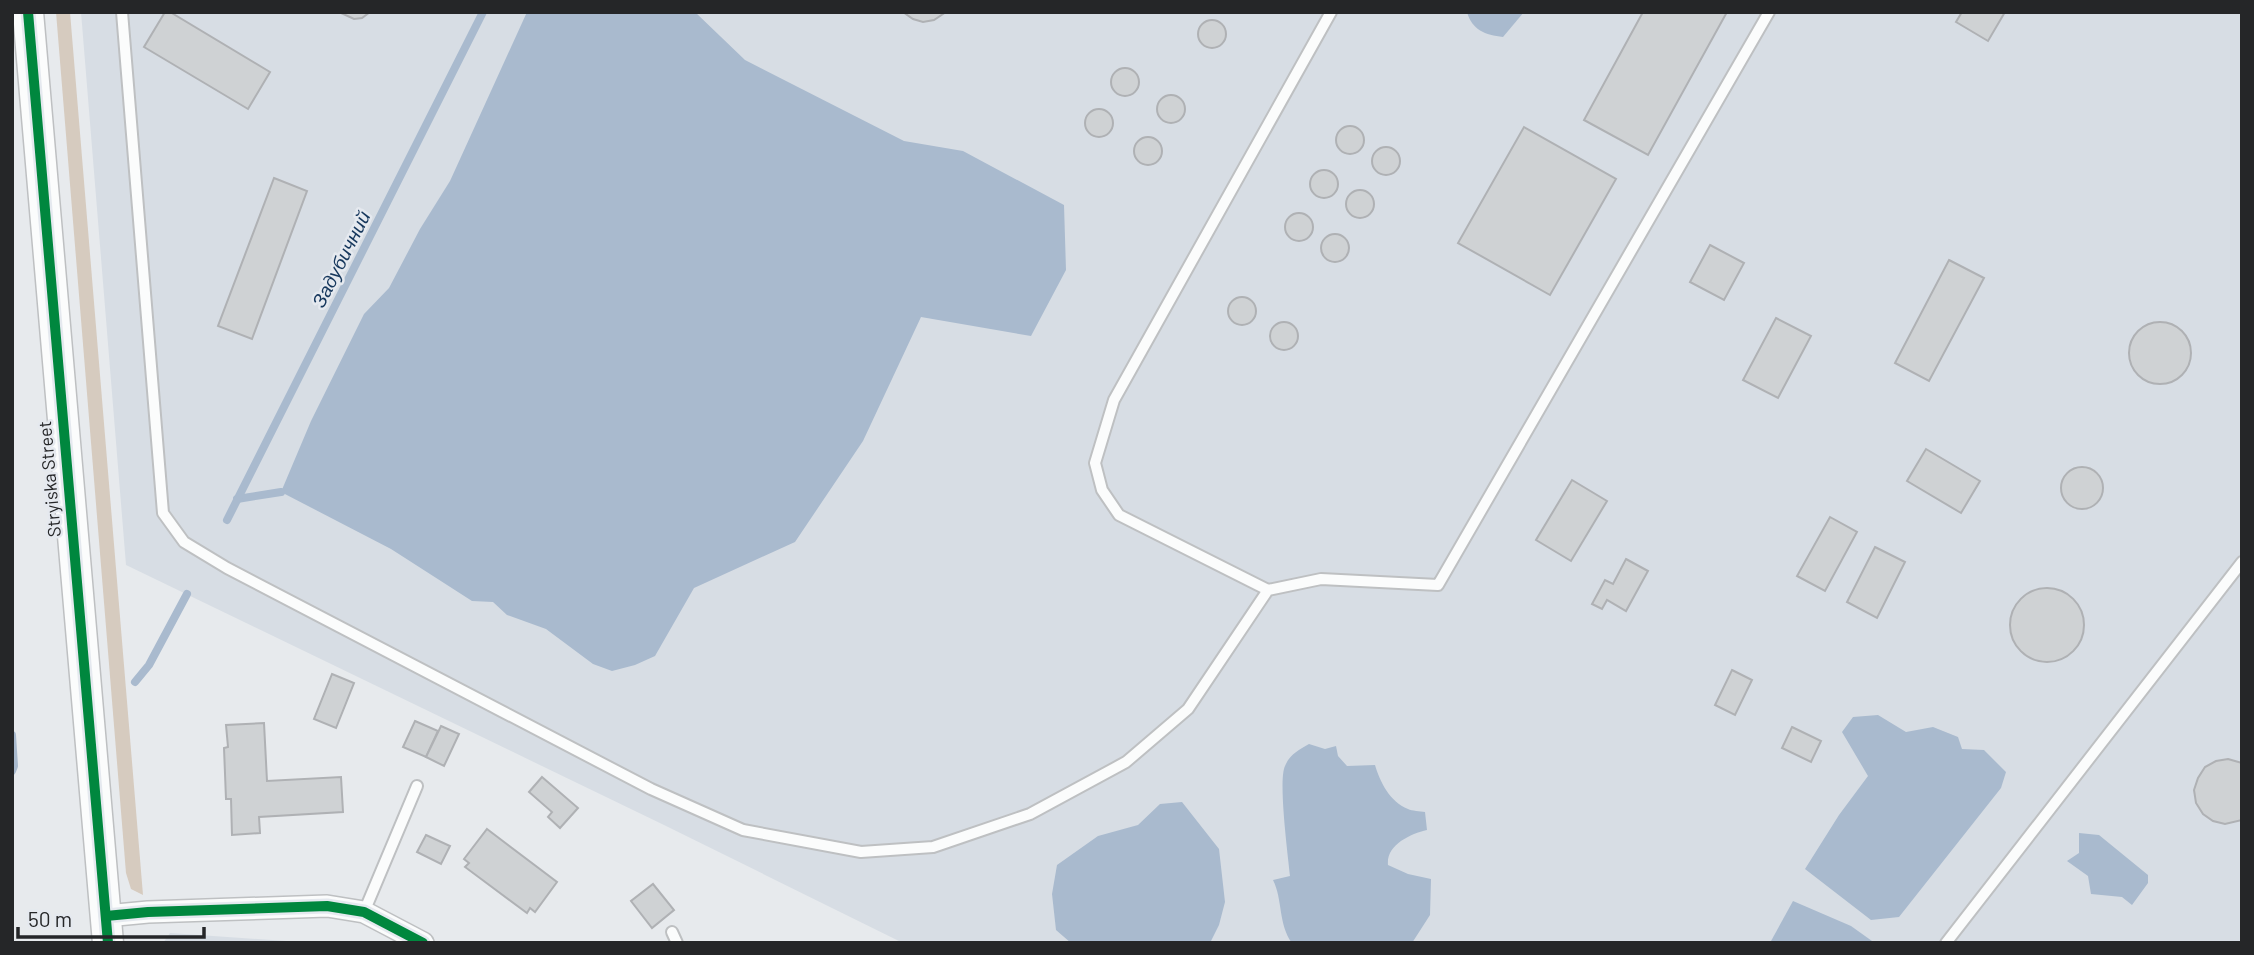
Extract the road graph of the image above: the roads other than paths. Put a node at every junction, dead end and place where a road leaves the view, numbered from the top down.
1 (28, 12) edge
2 (122, 12) edge
3 (1331, 12) edge
4 (1769, 12) edge
5 (2242, 562) edge
6 (1268, 590) junction
7 (418, 786) dead end
8 (364, 912) junction
9 (107, 929) edge
10 (423, 943) edge
11 (1945, 943) edge

1 - 9 main road, Stryiska Street
2 - 6 lane
3 - 6 lane
4 - 6 lane
5 - 11 lane
7 - 8 lane
8 - 9 street
8 - 10 street

